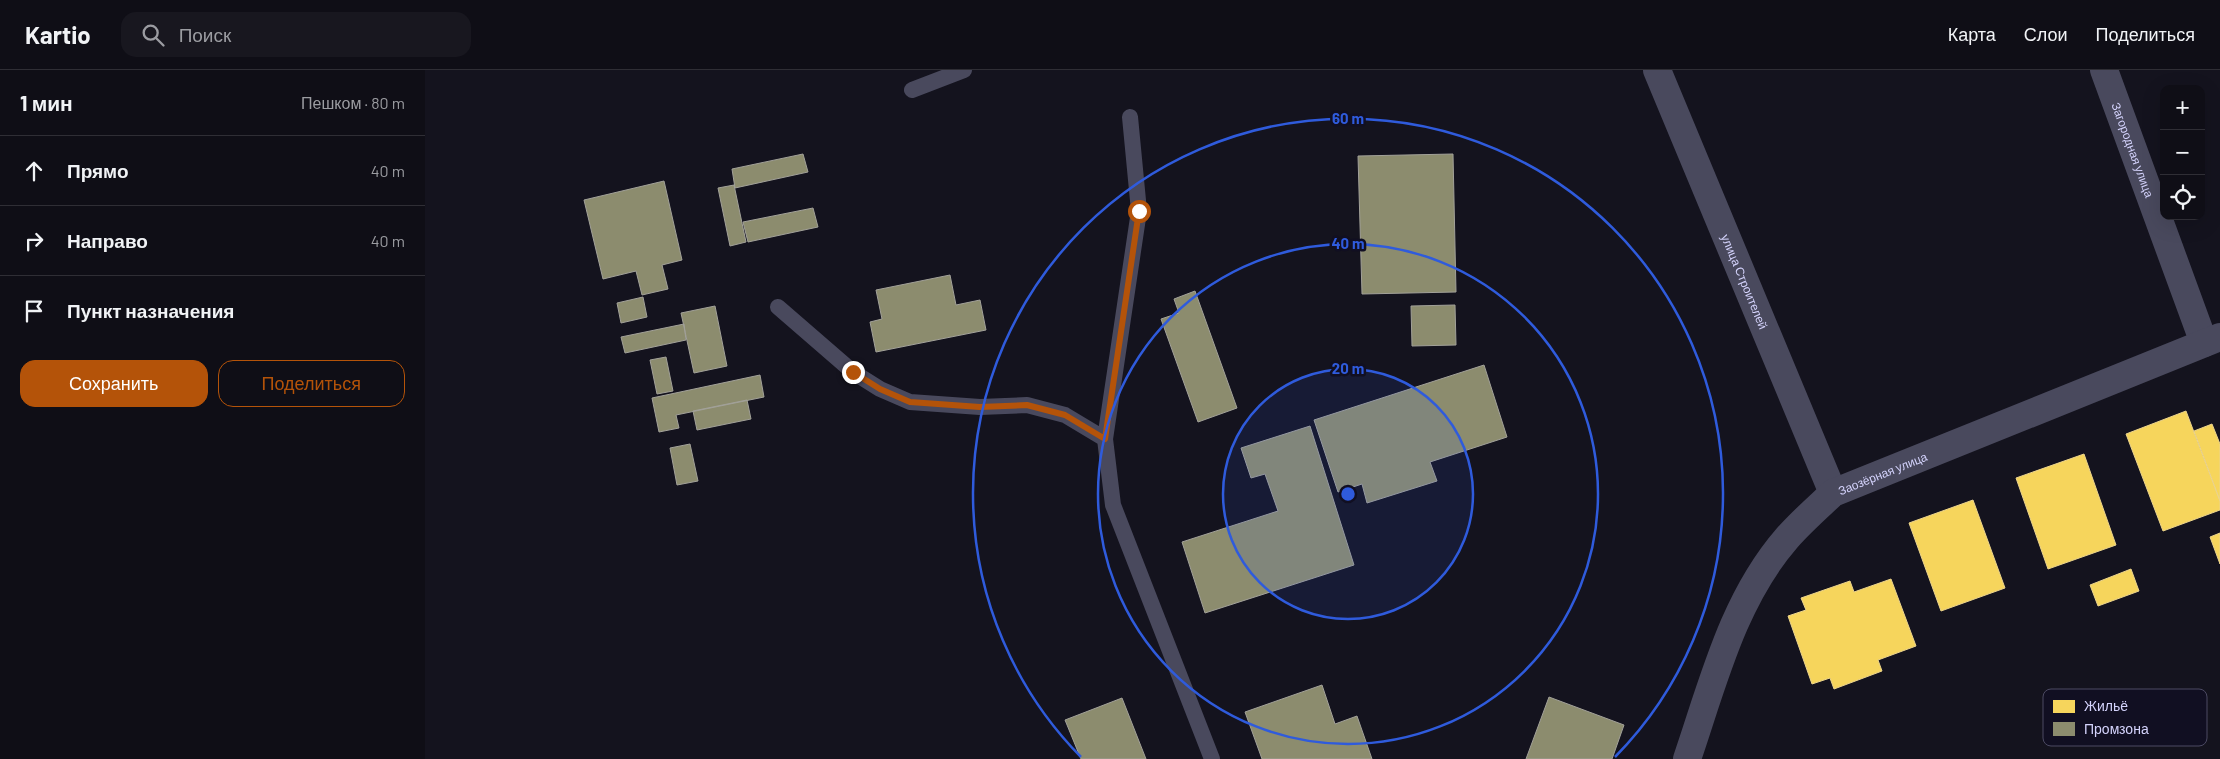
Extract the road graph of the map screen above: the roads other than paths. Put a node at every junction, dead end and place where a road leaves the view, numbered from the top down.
1 (964, 70) edge
2 (1657, 70) edge
3 (2104, 70) edge
4 (912, 90) dead end
5 (1130, 117) dead end
6 (777, 307) dead end
7 (2212, 340) edge
8 (1105, 439) junction
9 (1833, 493) junction
10 (1213, 759) edge
11 (1687, 759) edge

1 - 4 lane
2 - 9 street, улица Строителей
3 - 7 street, Загородная улица
5 - 8 lane
6 - 8 lane
7 - 9 street, Заозёрная улица
8 - 10 lane
9 - 11 street, Заозёрная улица

